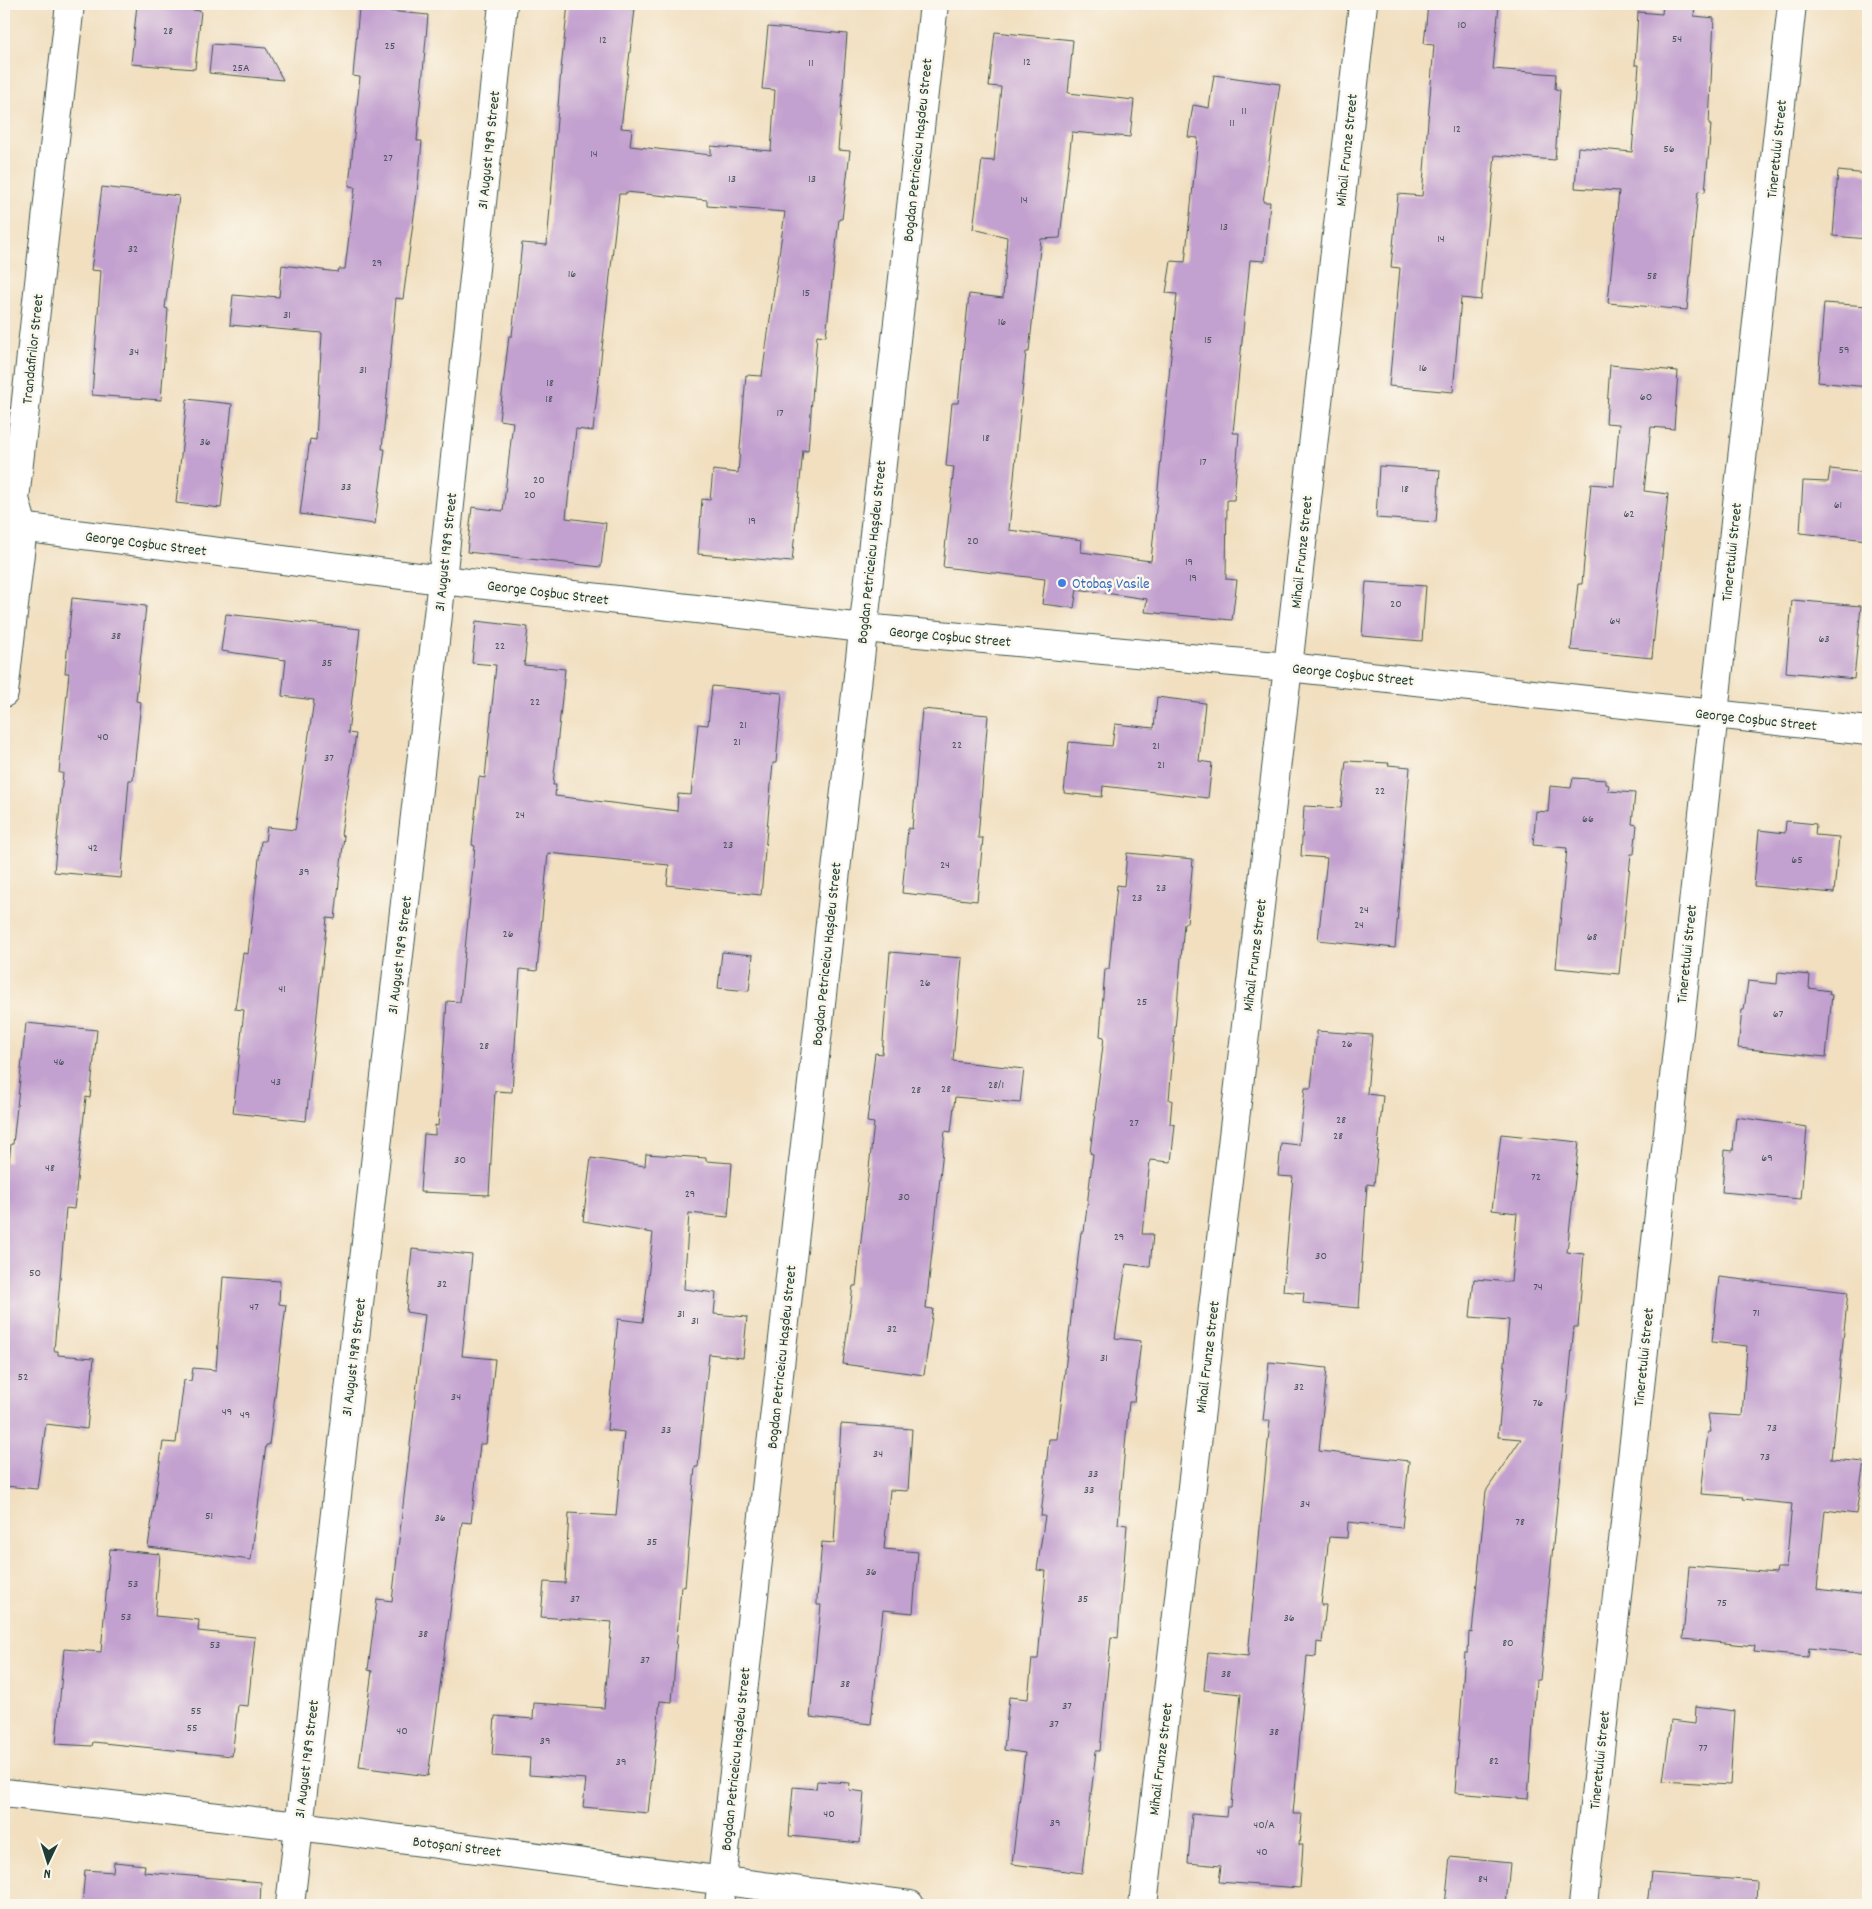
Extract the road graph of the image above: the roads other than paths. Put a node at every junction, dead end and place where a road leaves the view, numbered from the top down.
1 (70, 4) edge
2 (503, 4) edge
3 (934, 4) edge
4 (1363, 4) edge
5 (1792, 4) edge
6 (13, 526) edge
7 (442, 580) junction
8 (863, 628) junction
9 (1288, 667) junction
10 (4, 693) edge
11 (1712, 714) junction
12 (1868, 731) edge
13 (4, 1792) edge
14 (299, 1826) junction
15 (720, 1892) edge
16 (290, 1905) edge
17 (910, 1905) edge
18 (1143, 1905) edge
19 (1583, 1905) edge

1 - 6 street, Trandafirilor Street
2 - 7 street, 31 August 1989 Street
3 - 8 street, Bogdan Petriceicu Hașdeu Street
4 - 9 street, Mihail Frunze Street
5 - 11 street, Tineretului Street
6 - 7 street, George Coșbuc Street
6 - 10 street, Trandafirilor Street
7 - 8 street, George Coșbuc Street
7 - 14 street, 31 August 1989 Street
8 - 9 street, George Coșbuc Street
8 - 15 street, Bogdan Petriceicu Hașdeu Street
9 - 11 street, George Coșbuc Street
9 - 18 street, Mihail Frunze Street
11 - 12 street, George Coșbuc Street
11 - 19 street, Tineretului Street
13 - 14 street, Botoșani Street
14 - 15 street, Botoșani Street
14 - 16 street, 31 August 1989 Street
15 - 17 street, Botoșani Street

